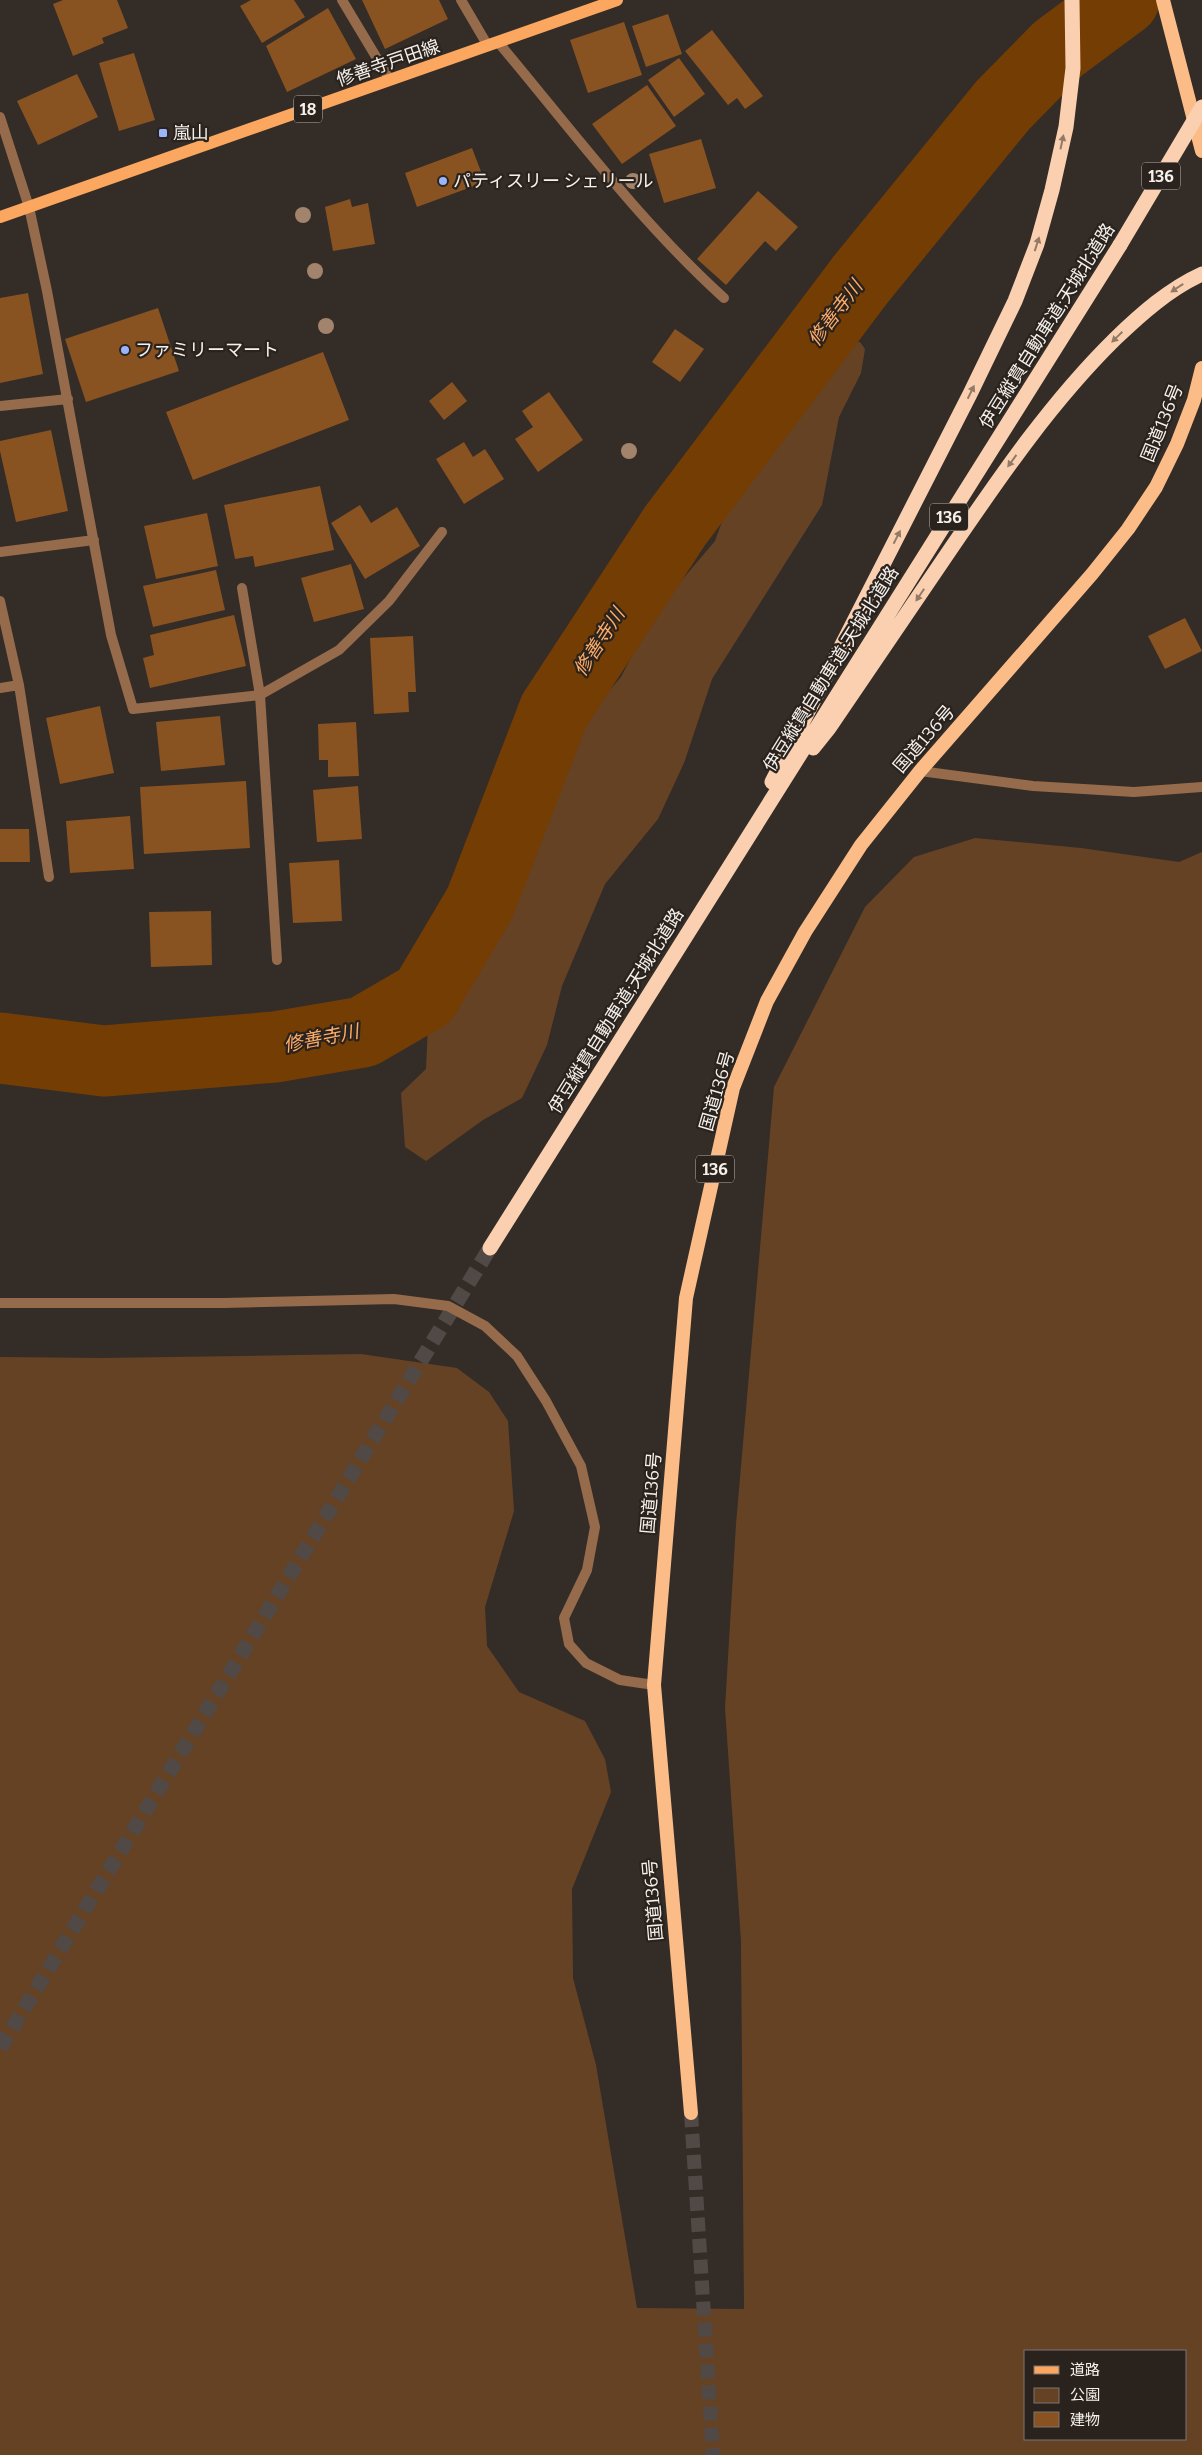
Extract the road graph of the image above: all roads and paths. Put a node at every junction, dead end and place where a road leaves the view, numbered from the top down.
1 (342, 0) edge
2 (461, 0) edge
3 (617, 0) edge
4 (1072, 0) edge
5 (1163, 0) edge
6 (594, 4) edge
7 (493, 44) junction
8 (390, 80) junction
9 (1202, 107) edge
10 (0, 117) edge
11 (1202, 151) edge
12 (29, 207) junction
13 (0, 217) edge
14 (1202, 274) edge
15 (724, 298) dead end
16 (1202, 368) edge
17 (68, 400) junction
18 (0, 406) edge
19 (442, 532) dead end
20 (94, 540) junction
21 (0, 552) edge
22 (242, 588) dead end
23 (0, 601) edge
24 (19, 685) junction
25 (0, 688) edge
26 (260, 695) junction
27 (920, 771) junction
28 (1202, 787) edge
29 (778, 789) junction
30 (732, 861) junction
31 (49, 877) dead end
32 (278, 960) dead end
33 (490, 1248) tunnel mouth
34 (0, 1303) edge
35 (654, 1685) junction
36 (690, 2113) tunnel mouth

1 - 8 street
2 - 7 street
3 - 6 main road, 修善寺戸田線 / 18
30 -> 4 highway
5 - 11 highway, 136
6 - 7 main road, 修善寺戸田線 / 18
7 - 8 main road, 修善寺戸田線 / 18
7 - 15 street
8 - 12 main road, 修善寺戸田線 / 18
9 - 29 highway, 伊豆縦貫自動車道;天城北道路 / 136, bridge
10 - 12 street
12 - 13 main road, 修善寺戸田線 / 18
12 - 17 street
14 -> 29 highway
16 - 27 highway, 国道136号 / 136
17 - 18 street
17 - 20 street
19 - 26 street
20 - 21 street
20 - 26 street
22 - 26 street
23 - 24 street
24 - 25 street
24 - 31 street
26 - 32 street
27 - 28 street
27 - 35 highway, 国道136号 / 136
29 - 30 highway, 伊豆縦貫自動車道;天城北道路 / 136
30 - 33 highway, 伊豆縦貫自動車道;天城北道路 / 136
34 - 35 street
35 - 36 highway, 国道136号 / 136

